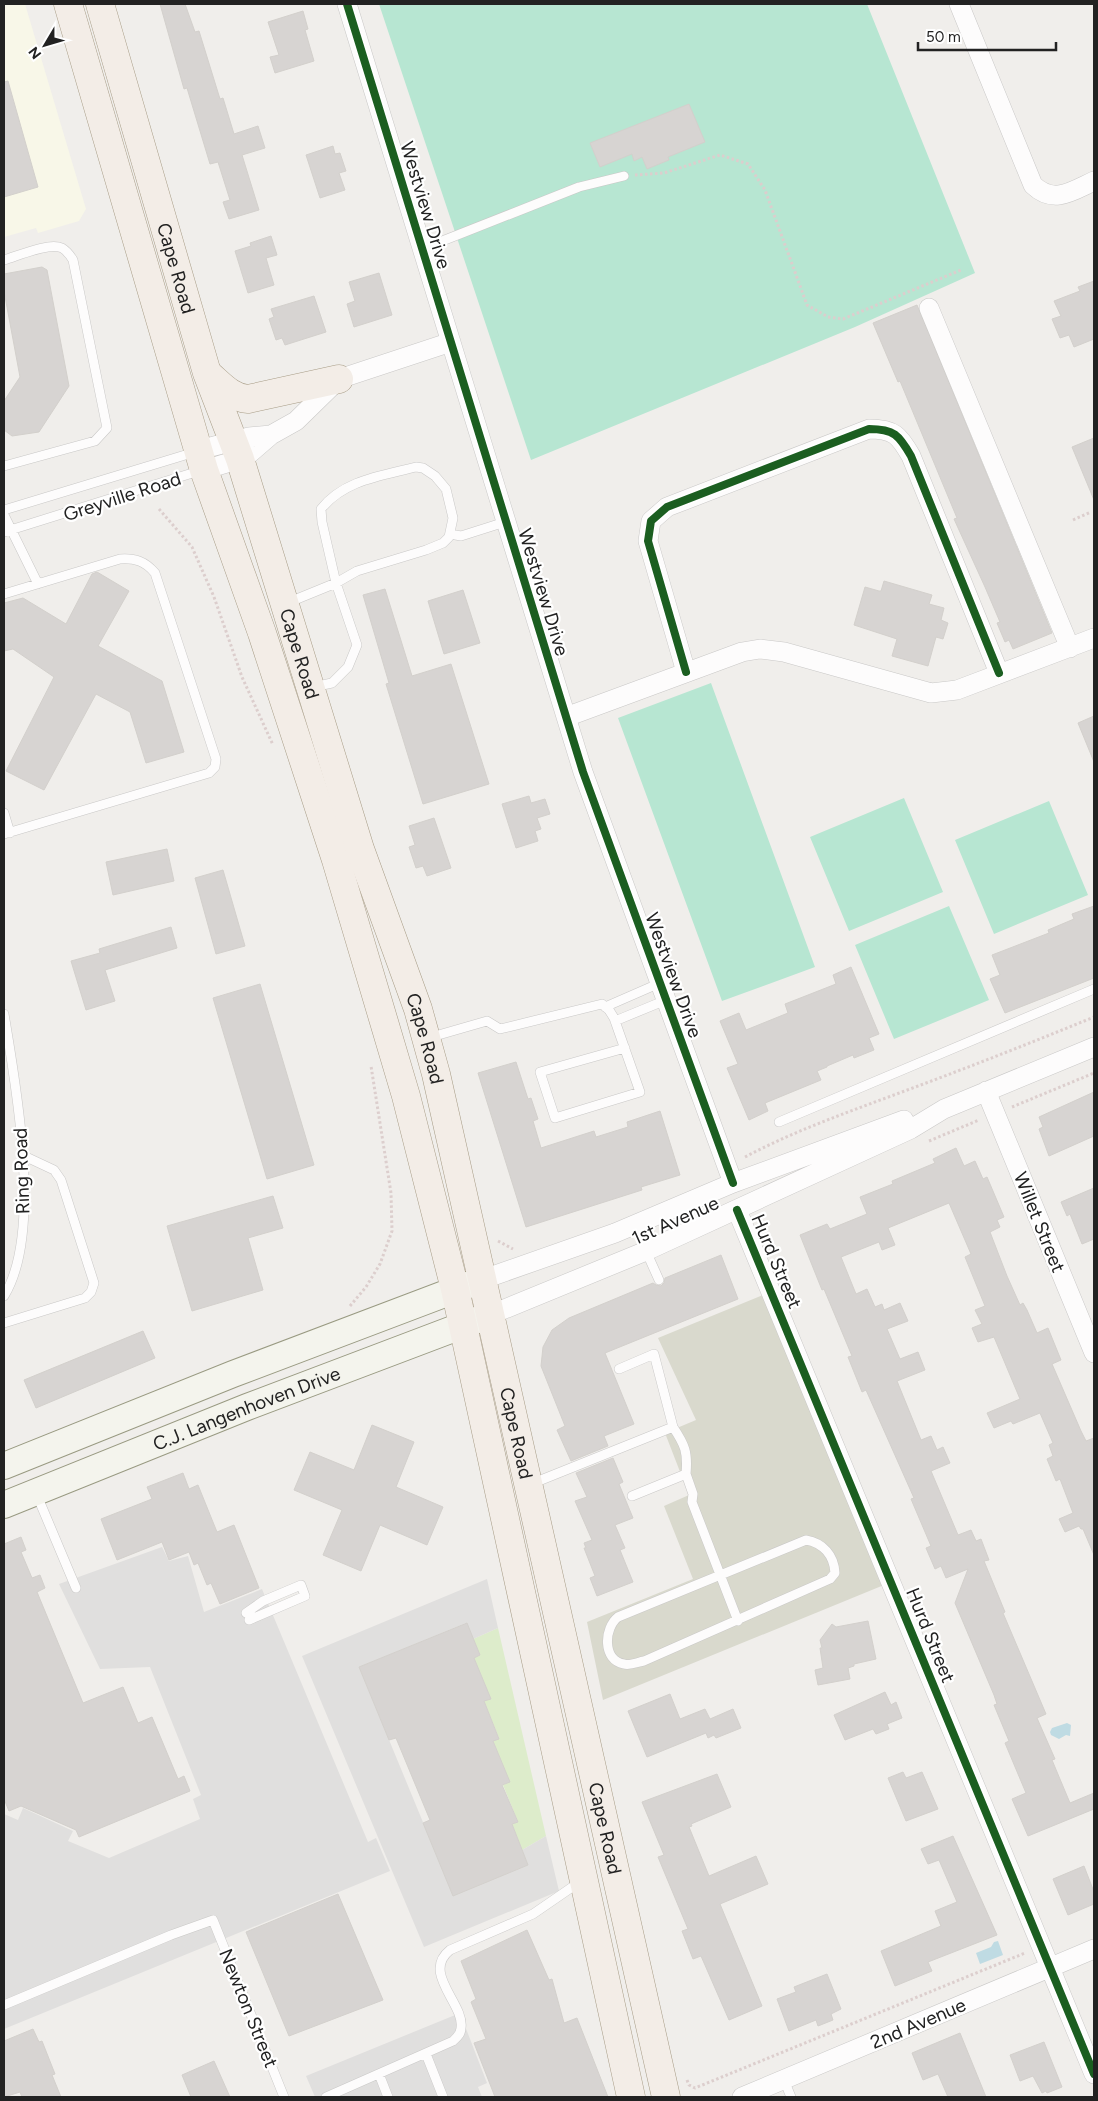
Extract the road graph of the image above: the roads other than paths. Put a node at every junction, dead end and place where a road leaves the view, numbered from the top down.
1 (68, 4) edge
2 (100, 4) edge
3 (347, 4) edge
4 (959, 4) edge
5 (624, 176) road end
6 (1094, 181) edge
7 (422, 249) junction
8 (4, 260) edge
9 (929, 308) dead end
10 (451, 342) junction
11 (207, 373) junction
12 (339, 379) junction
13 (236, 450) junction
14 (202, 460) junction
15 (4, 466) edge
16 (4, 510) edge
17 (4, 515) edge
18 (505, 522) junction
19 (7, 531) edge
20 (450, 534) junction
21 (336, 583) junction
22 (38, 584) junction
23 (4, 594) edge
24 (285, 604) junction
25 (1094, 638) edge
26 (1070, 648) junction
27 (686, 672) junction
28 (999, 673) junction
29 (310, 688) junction
30 (566, 717) junction
31 (4, 813) edge
32 (7, 834) edge
33 (1094, 989) edge
34 (663, 992) junction
35 (605, 1007) junction
36 (4, 1014) edge
37 (615, 1021) junction
38 (426, 1039) junction
39 (1094, 1047) edge
40 (625, 1048) junction
41 (986, 1091) junction
42 (944, 1109) junction
43 (779, 1122) dead end
44 (22, 1156) junction
45 (730, 1175) junction
46 (737, 1210) junction
47 (646, 1251) junction
48 (482, 1280) junction
49 (659, 1280) dead end
50 (455, 1289) junction
51 (4, 1296) edge
52 (490, 1315) junction
53 (4, 1323) edge
54 (462, 1327) junction
55 (1094, 1353) edge
56 (619, 1369) dead end
57 (672, 1428) junction
58 (4, 1466) edge
59 (686, 1474) junction
60 (528, 1486) junction
61 (35, 1492) junction
62 (632, 1496) dead end
63 (4, 1505) edge
64 (720, 1575) junction
65 (76, 1588) dead end
66 (247, 1616) joint
67 (738, 1621) junction
68 (583, 1879) junction
69 (1094, 1949) edge
70 (1050, 1967) junction
71 (4, 2004) edge
72 (426, 2054) junction
73 (379, 2074) junction
74 (1094, 2074) edge
75 (787, 2089) edge
76 (338, 2095) edge
77 (284, 2097) edge
78 (326, 2097) edge
79 (388, 2097) edge
80 (443, 2097) edge
81 (631, 2097) edge
82 (666, 2097) edge
83 (742, 2097) edge

1 - 14 main road, Cape Road
2 - 11 main road, Cape Road
3 - 7 street, Westview Drive
4 - 6 street
5 - 7 lane
7 - 10 street, Westview Drive
8 - 15 lane
9 - 26 street
10 - 12 street
10 - 18 street, Westview Drive
11 - 12 main road
11 - 13 main road, Cape Road
12 - 13 street, Greyville Road
13 - 14 street, Greyville Road
13 - 24 main road, Cape Road
14 - 16 lane, Greyville Road
14 - 19 lane, Greyville Road
14 - 50 main road, Cape Road
17 - 19 lane
18 - 20 lane
18 - 30 street, Westview Drive
19 - 22 lane
20 - 21 lane
20 - 21 lane
21 - 24 lane
21 - 29 lane
22 - 23 lane
22 - 32 lane
24 - 29 main road, Cape Road
25 - 26 street
26 - 28 street
27 - 28 street
27 - 28 street
27 - 30 street
29 - 38 main road, Cape Road
30 - 34 street, Westview Drive
31 - 32 lane
33 - 43 lane
34 - 35 lane
34 - 37 lane
34 - 45 street, Westview Drive
35 - 37 lane
35 - 38 lane
36 - 44 lane, Ring Road
37 - 40 lane
38 - 48 main road, Cape Road
39 - 41 street
40 - 40 lane
41 - 42 street
41 - 55 street, Willet Street
42 - 45 street, 1st Avenue
42 - 46 street, 1st Avenue
44 - 51 lane, Ring Road
44 - 53 lane
45 - 48 street, 1st Avenue
46 - 47 street, 1st Avenue
46 - 70 street, Hurd Street
47 - 49 lane
47 - 52 street, 1st Avenue
48 - 50 main road, C.J. Langenhoven Drive
48 - 52 main road, Cape Road
50 - 54 main road, Cape Road
50 - 58 main road, C.J. Langenhoven Drive
52 - 54 main road, C.J. Langenhoven Drive
52 - 60 main road, Cape Road
54 - 61 main road, C.J. Langenhoven Drive
54 - 68 main road, Cape Road
56 - 57 lane
57 - 59 lane
57 - 60 lane
59 - 62 lane
59 - 64 lane
60 - 82 main road, Cape Road
61 - 63 main road, C.J. Langenhoven Drive
61 - 65 lane
64 - 67 lane
64 - 67 lane
64 - 67 lane
66 - 66 lane
68 - 72 lane
68 - 81 main road, Cape Road
69 - 70 street, 2nd Avenue
70 - 74 street, Hurd Street
70 - 75 street, 2nd Avenue
71 - 77 lane, Newton Street
72 - 73 lane
72 - 80 lane
73 - 76 lane
73 - 79 lane
75 - 83 street, 2nd Avenue
76 - 78 lane

